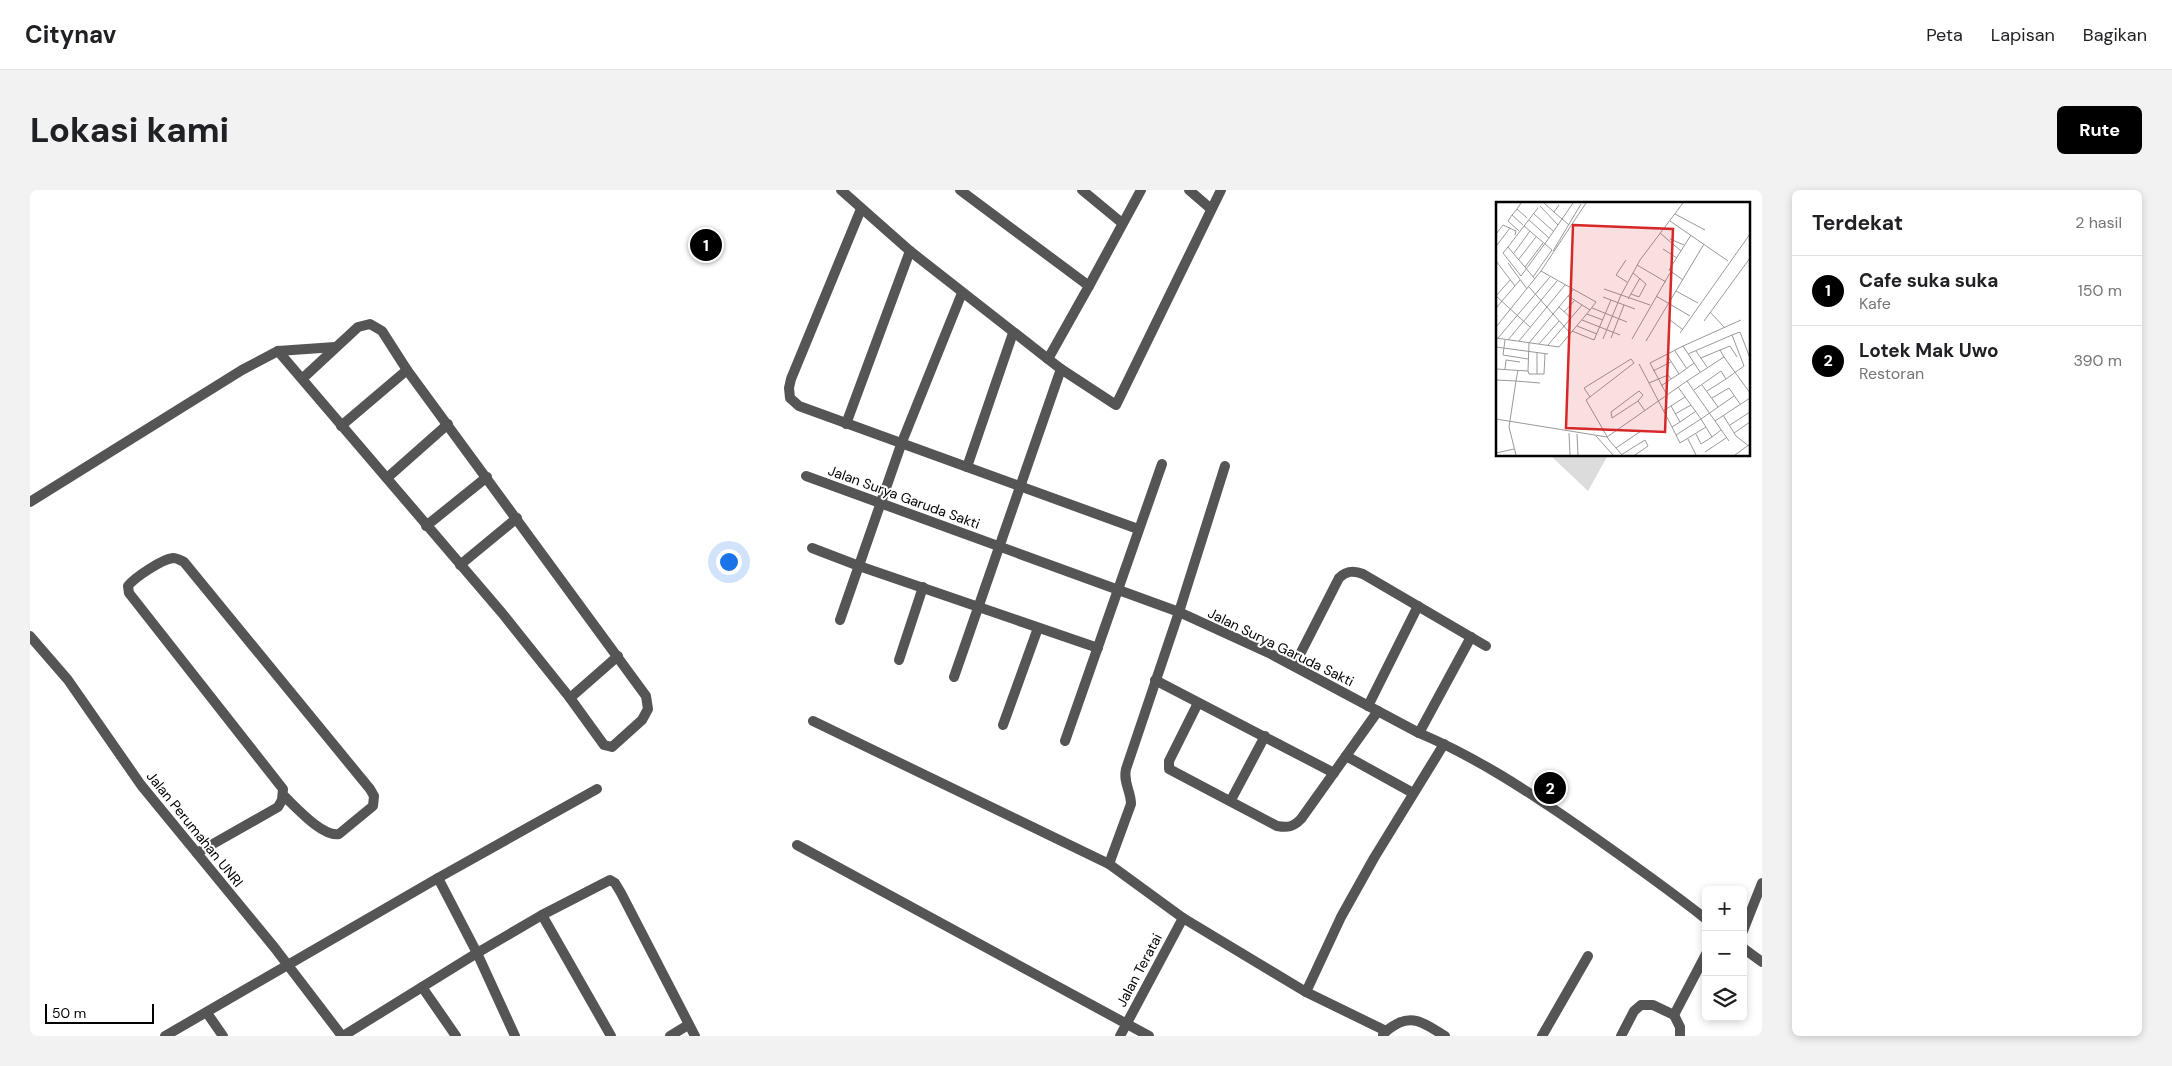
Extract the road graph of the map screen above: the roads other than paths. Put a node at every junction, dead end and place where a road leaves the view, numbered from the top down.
1 (960, 190) edge
2 (981, 190) edge
3 (1082, 190) edge
4 (1141, 190) edge
5 (1189, 190) edge
6 (1221, 190) edge
7 (843, 191) edge
8 (974, 200) junction
9 (861, 209) junction
10 (1211, 209) junction
11 (1122, 223) junction
12 (910, 251) junction
13 (1089, 286) junction
14 (962, 293) junction
15 (1013, 332) junction
16 (335, 347) junction
17 (278, 351) junction
18 (1048, 359) junction
19 (407, 370) junction
20 (1061, 370) junction
21 (302, 379) junction
22 (448, 424) junction
23 (846, 424) junction
24 (341, 426) junction
25 (902, 442) junction
26 (1162, 464) dead end
27 (1225, 466) dead end
28 (967, 467) junction
29 (806, 476) dead end
30 (487, 477) junction
31 (387, 478) junction
32 (1021, 486) junction
33 (30, 502) edge
34 (882, 505) junction
35 (517, 518) junction
36 (426, 526) junction
37 (1138, 529) junction
38 (999, 546) junction
39 (812, 548) dead end
40 (460, 565) junction
41 (860, 566) junction
42 (923, 588) junction
43 (1119, 590) junction
44 (979, 606) junction
45 (1418, 606) junction
46 (1180, 612) junction
47 (840, 620) dead end
48 (1038, 628) junction
49 (30, 636) edge
50 (1471, 637) junction
51 (1486, 646) dead end
52 (1098, 648) junction
53 (618, 656) junction
54 (899, 660) dead end
55 (1294, 666) junction
56 (954, 677) dead end
57 (1155, 680) junction
58 (570, 698) junction
59 (1198, 703) junction
60 (1368, 706) junction
61 (1378, 712) junction
62 (813, 721) dead end
63 (1003, 724) dead end
64 (1419, 733) junction
65 (1264, 736) junction
66 (1065, 741) dead end
67 (1444, 744) junction
68 (1346, 756) junction
69 (1334, 773) junction
70 (597, 789) dead end
71 (1413, 793) junction
72 (283, 795) junction
73 (1231, 800) junction
74 (797, 845) dead end
75 (197, 853) junction
76 (1109, 864) junction
77 (438, 878) junction
78 (1762, 883) edge
79 (542, 915) junction
80 (1702, 916) edge
81 (1183, 918) junction
82 (1747, 921) edge
83 (1747, 951) edge
84 (478, 953) junction
85 (1588, 956) dead end
86 (1702, 962) edge
87 (1762, 962) edge
88 (289, 966) junction
89 (422, 988) junction
90 (1306, 992) junction
91 (207, 1012) junction
92 (1674, 1015) junction
93 (1126, 1024) junction
94 (688, 1025) junction
95 (1384, 1033) edge
96 (165, 1036) edge
97 (223, 1036) edge
98 (342, 1036) edge
99 (456, 1036) edge
100 (515, 1036) edge
101 (611, 1036) edge
102 (670, 1036) edge
103 (695, 1036) edge
104 (1120, 1036) edge
105 (1149, 1036) edge
106 (1445, 1036) edge
107 (1542, 1036) edge
108 (1621, 1036) edge
109 (1680, 1036) edge

1 - 8 street
2 - 8 street
3 - 11 street
4 - 11 street
5 - 10 street
6 - 10 street
7 - 9 street
8 - 13 street
9 - 12 street
9 - 23 street
10 - 20 street
11 - 13 street
12 - 14 street
12 - 23 street
13 - 18 street
14 - 15 street
14 - 25 street
15 - 18 street
15 - 28 street
16 - 17 street
16 - 19 street
16 - 21 street
17 - 21 street
17 - 33 street
18 - 20 street
19 - 22 street
19 - 24 street
20 - 32 street
21 - 24 street
22 - 30 street
22 - 31 street
23 - 25 street
24 - 31 street
25 - 28 street
25 - 34 street
26 - 37 street
27 - 46 street
28 - 32 street
29 - 34 street, Jalan Surya Garuda Sakti
30 - 35 street
30 - 36 street
31 - 36 street
32 - 37 street
32 - 38 street
34 - 38 street, Jalan Surya Garuda Sakti
34 - 41 street
35 - 40 street
35 - 53 street
36 - 40 street
37 - 43 street
38 - 43 street, Jalan Surya Garuda Sakti
38 - 44 street
39 - 41 street
40 - 58 street
41 - 42 street
41 - 47 street
42 - 44 street
42 - 54 street
43 - 46 street, Jalan Surya Garuda Sakti
43 - 52 street
44 - 48 street
44 - 56 street
45 - 50 street
45 - 55 street
45 - 60 street
46 - 55 street, Jalan Surya Garuda Sakti
46 - 57 street
48 - 52 street
48 - 63 street
49 - 75 street, Jalan Perumahan UNRI
50 - 51 street
50 - 64 street
52 - 66 street
53 - 58 street
53 - 58 street
55 - 60 street, Jalan Surya Garuda Sakti
57 - 59 street
57 - 76 street
59 - 65 street
59 - 73 street
60 - 61 street, Jalan Surya Garuda Sakti
61 - 64 street, Jalan Surya Garuda Sakti
61 - 68 street
62 - 76 street
64 - 67 street, Jalan Surya Garuda Sakti
65 - 69 street
65 - 73 street
67 - 71 street
67 - 80 street, Jalan Surya Garuda Sakti
68 - 69 street
68 - 71 street
69 - 73 street
70 - 77 street
71 - 90 street
72 - 72 street
72 - 75 street
74 - 93 street
75 - 88 street, Jalan Perumahan UNRI
76 - 81 street
77 - 84 street
77 - 88 street
78 - 82 street
79 - 84 street
79 - 94 street
79 - 101 street
81 - 90 street
81 - 93 street, Jalan Teratai
83 - 87 street
84 - 89 street
84 - 100 street
85 - 107 street
86 - 92 street
88 - 91 street
88 - 98 street, Jalan Perumahan UNRI
89 - 98 street
89 - 99 street
90 - 95 street
91 - 96 street
91 - 97 street
92 - 108 street
92 - 109 street
93 - 104 street, Jalan Teratai
93 - 105 street
94 - 102 street
94 - 103 street
95 - 106 street

